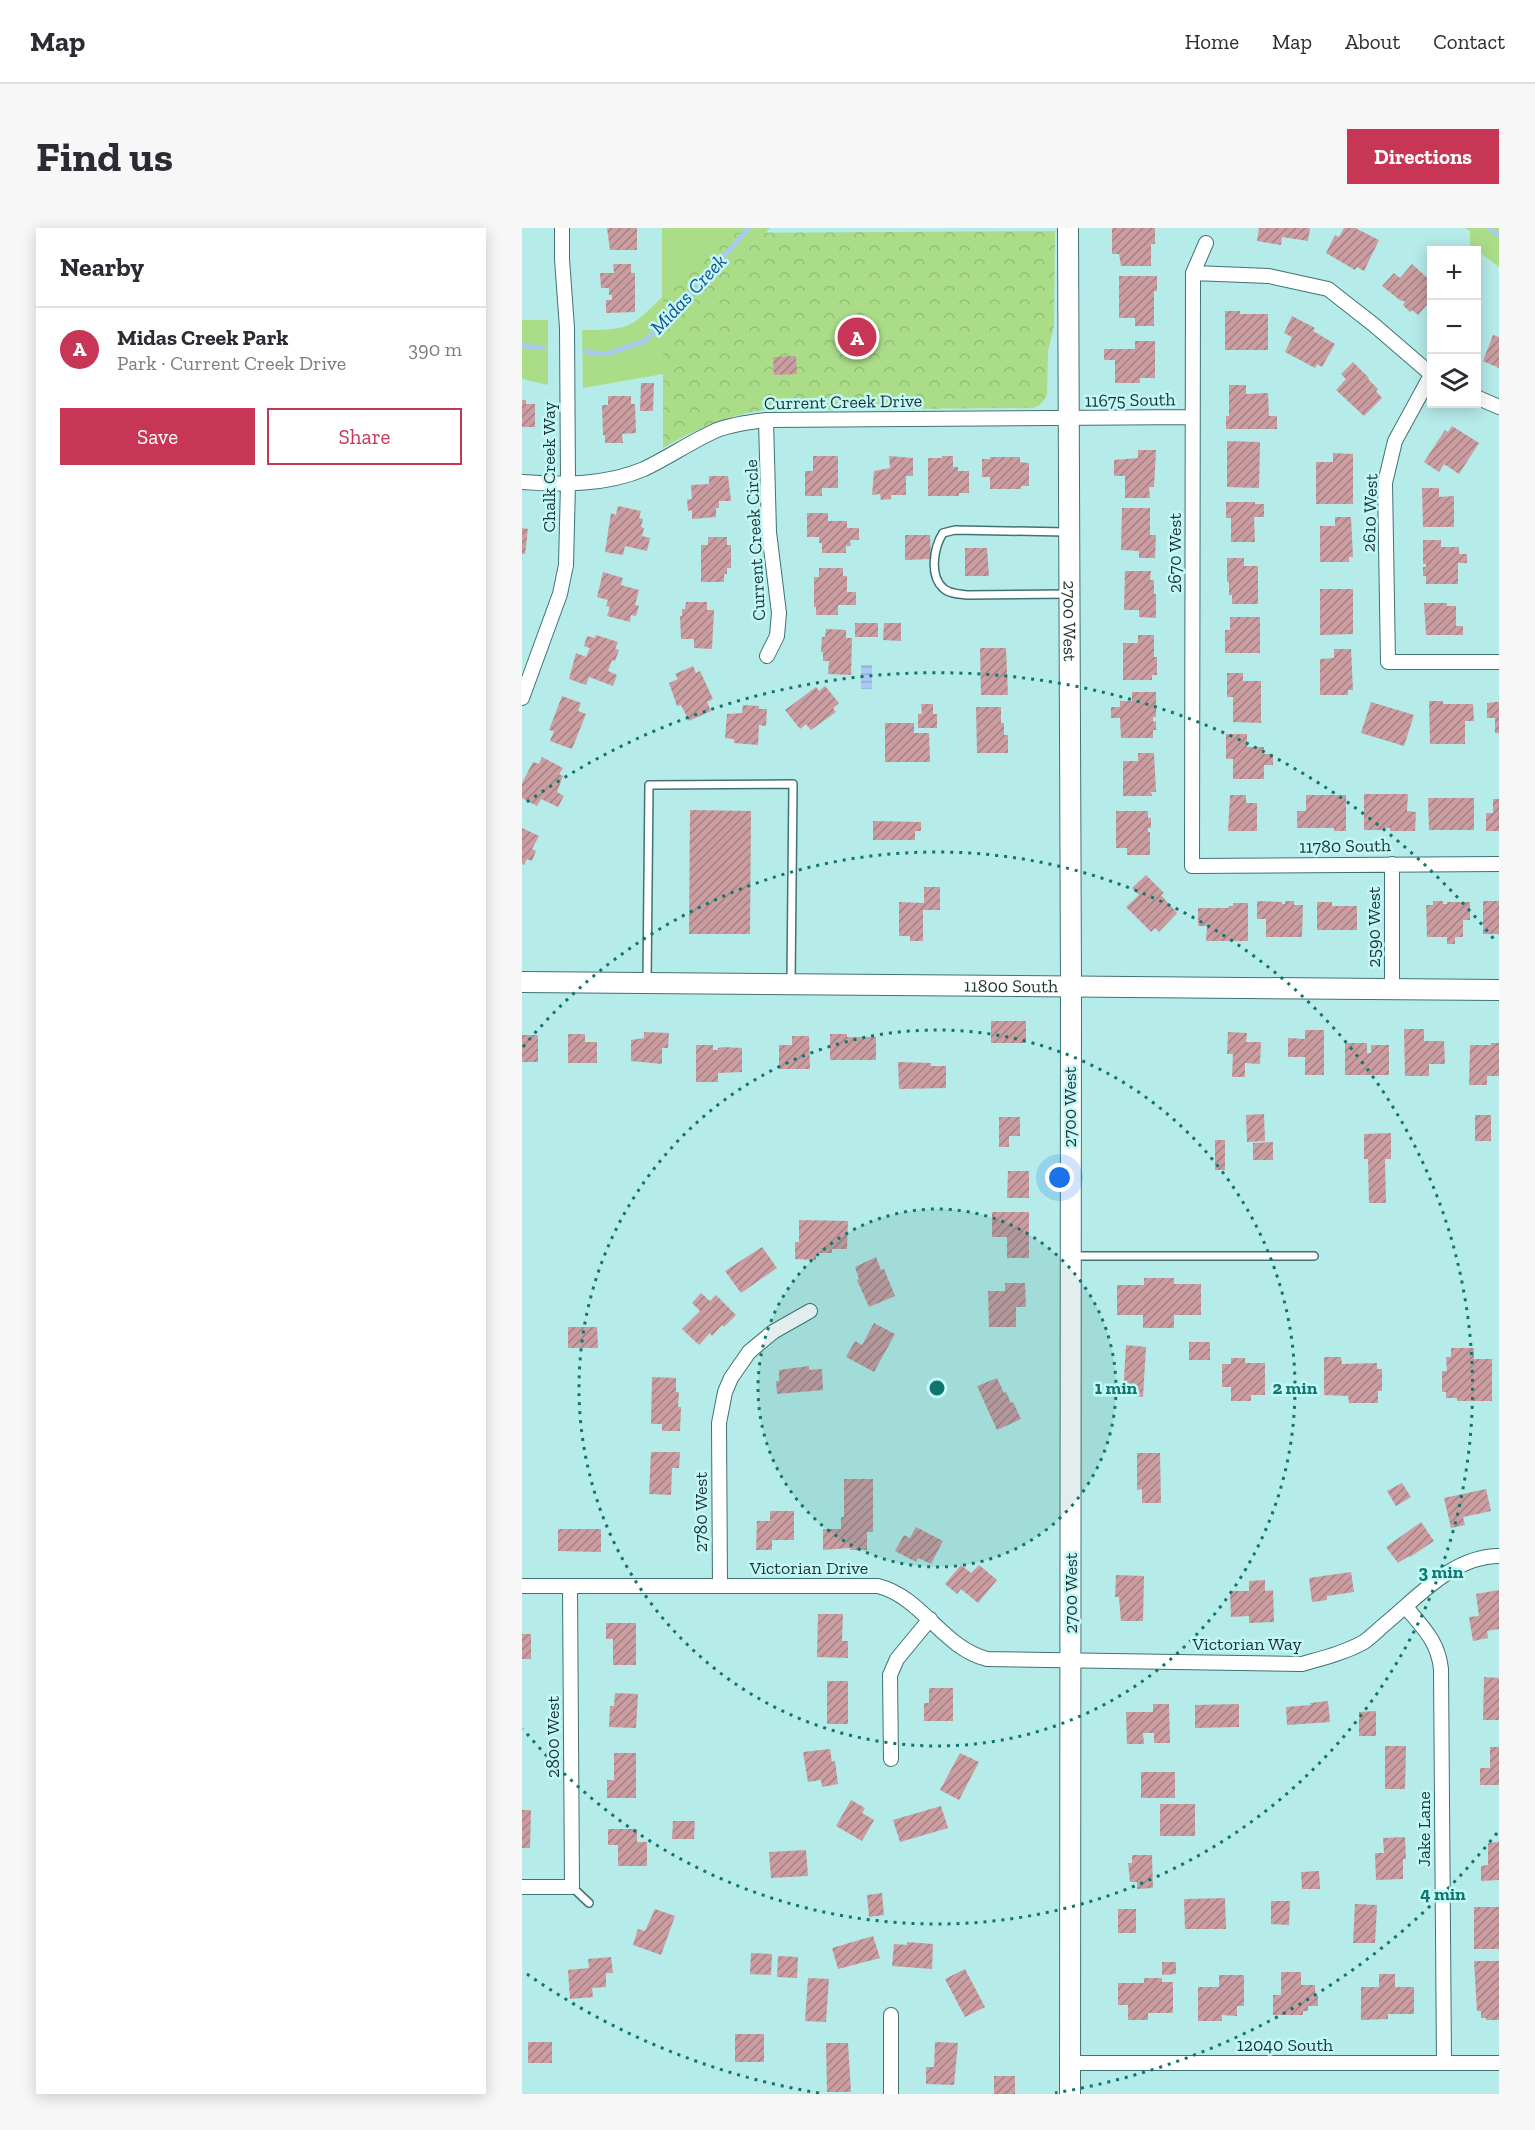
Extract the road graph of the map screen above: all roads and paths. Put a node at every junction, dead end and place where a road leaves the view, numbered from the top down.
1 (562, 228) edge
2 (1068, 228) edge
3 (1206, 243) dead end
4 (1193, 273) junction
5 (1427, 371) edge
6 (1427, 382) edge
7 (1481, 399) edge
8 (1499, 407) edge
9 (1192, 417) junction
10 (1068, 418) junction
11 (766, 420) junction
12 (522, 482) edge
13 (568, 484) junction
14 (1068, 532) junction
15 (1069, 594) junction
16 (767, 656) dead end
17 (1499, 662) edge
18 (522, 698) edge
19 (1392, 864) junction
20 (1499, 864) edge
21 (1192, 866) joint
22 (522, 982) edge
23 (647, 983) junction
24 (792, 985) junction
25 (1071, 988) junction
26 (1499, 990) edge
27 (1392, 991) junction
28 (1070, 1256) junction
29 (1314, 1256) dead end
30 (810, 1311) dead end
31 (1499, 1556) edge
32 (522, 1586) edge
33 (570, 1586) junction
34 (720, 1586) junction
35 (1406, 1607) junction
36 (930, 1619) junction
37 (1071, 1659) junction
38 (891, 1759) dead end
39 (522, 1887) edge
40 (572, 1887) junction
41 (588, 1903) dead end
42 (891, 2015) dead end
43 (1499, 2062) edge
44 (1070, 2063) junction
45 (1444, 2063) junction
46 (891, 2094) edge
47 (1070, 2094) edge

1 - 13 street, Chalk Creek Way
2 - 10 main road, 2700 West
3 - 4 street, 2670 West
4 - 5 street
4 - 9 street, 2670 West
6 - 17 street, 2610 West
7 - 8 street
9 - 10 street, 11675 South
9 - 21 street, 2670 West
10 - 11 street, Current Creek Drive
10 - 14 main road, 2700 West
11 - 13 street, Current Creek Drive
11 - 16 street, Current Creek Circle
12 - 13 street, Current Creek Drive
13 - 18 street, Chalk Creek Way
14 - 15 main road, 2700 West
14 - 15 lane
15 - 25 main road, 2700 West
19 - 20 street, 11780 South
19 - 21 street, 11780 South
19 - 27 street, 2590 West
22 - 23 main road, 11800 South
23 - 24 main road, 11800 South
23 - 24 lane
24 - 25 main road, 11800 South
25 - 27 main road, 11800 South
25 - 28 main road, 2700 West
26 - 27 main road, 11800 South
28 - 29 lane
28 - 37 main road, 2700 West
30 - 34 street, 2780 West
31 - 35 street, Victorian Way
32 - 33 street, Victorian Drive
33 - 34 street, Victorian Drive
33 - 40 street, 2800 West
34 - 36 street, Victorian Drive
35 - 37 street, Victorian Way
35 - 45 street, Jake Lane
36 - 37 street, Victorian Drive
36 - 38 street
37 - 44 main road, 2700 West
39 - 40 street
40 - 41 lane
42 - 46 street
43 - 45 street, 12040 South
44 - 45 street, 12040 South
44 - 47 main road, 2700 West

